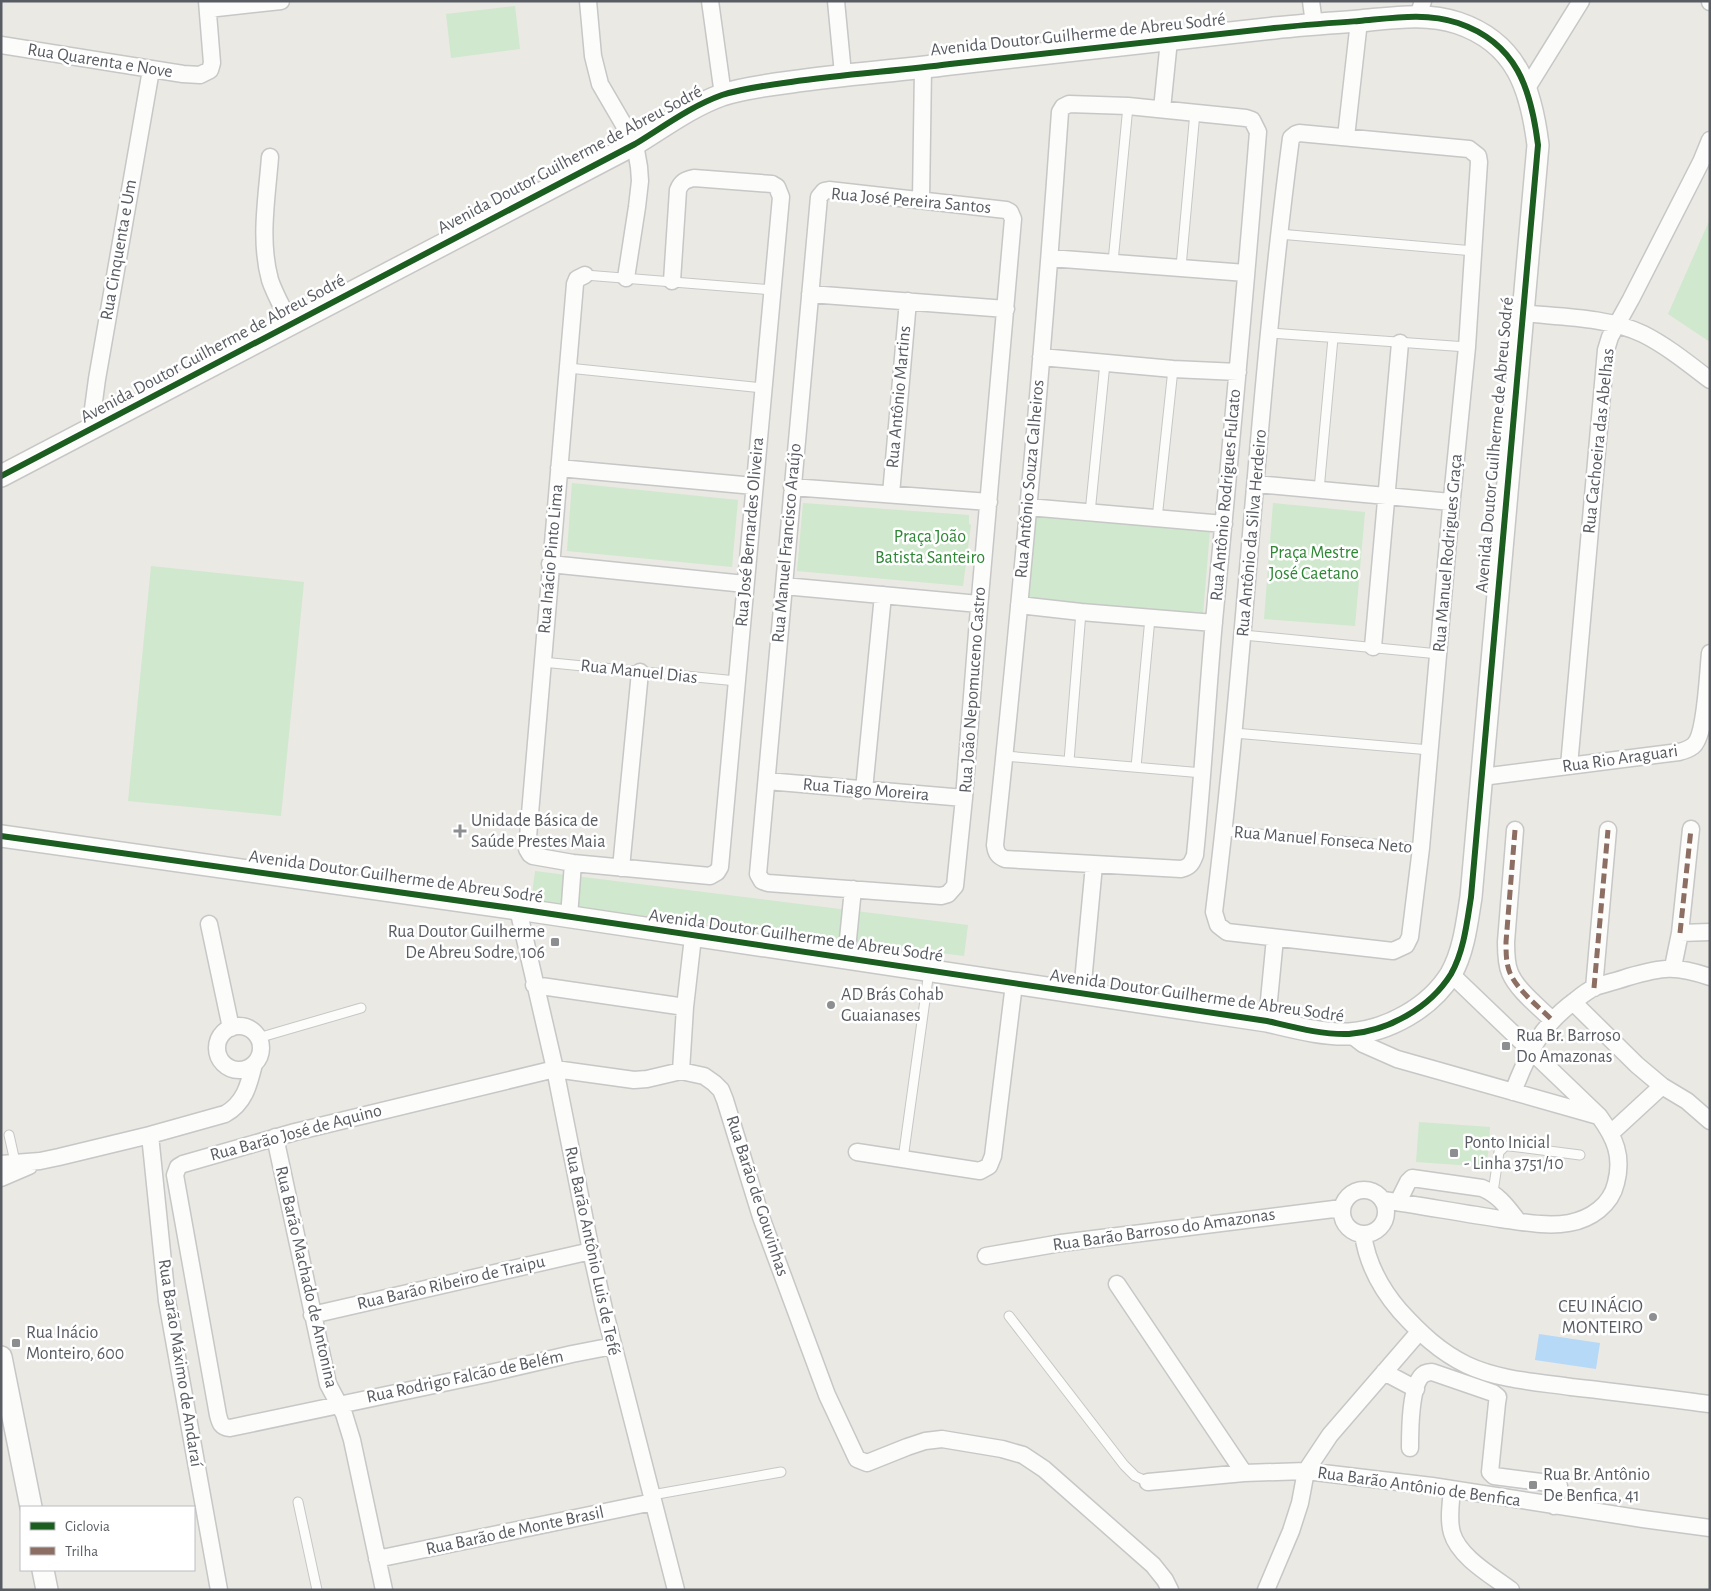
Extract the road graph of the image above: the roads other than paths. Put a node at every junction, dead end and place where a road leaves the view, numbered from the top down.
1 (281, 1) edge
2 (588, 1) edge
3 (710, 1) edge
4 (836, 1) edge
5 (1311, 1) edge
6 (1581, 1) edge
7 (208, 5) edge
8 (1420, 8) edge
9 (1359, 21) junction
10 (1314, 24) junction
11 (1169, 40) junction
12 (1, 45) edge
13 (923, 68) junction
14 (150, 70) junction
15 (843, 74) junction
16 (1527, 88) junction
17 (723, 95) junction
18 (1128, 106) junction
19 (1162, 109) junction
20 (1195, 112) junction
21 (1346, 137) junction
22 (1710, 140) edge
23 (635, 144) junction
24 (270, 157) dead end
25 (819, 198) joint
26 (921, 200) junction
27 (1006, 210) joint
28 (1279, 234) junction
29 (1474, 250) junction
30 (1050, 258) junction
31 (1113, 262) junction
32 (1181, 267) junction
33 (1246, 273) junction
34 (585, 275) joint
35 (626, 278) junction
36 (672, 281) junction
37 (773, 290) junction
38 (810, 294) junction
39 (908, 301) junction
40 (1006, 309) junction
41 (1522, 313) junction
42 (1616, 324) junction
43 (292, 325) junction
44 (1270, 334) junction
45 (1333, 338) junction
46 (1400, 343) junction
47 (1467, 347) junction
48 (1040, 357) junction
49 (1105, 362) junction
50 (568, 368) junction
51 (1173, 368) junction
52 (1238, 372) junction
53 (1710, 380) edge
54 (763, 388) junction
55 (90, 431) junction
56 (559, 468) junction
57 (1, 476) edge
58 (1256, 484) junction
59 (754, 486) junction
60 (792, 486) junction
61 (1320, 490) junction
62 (891, 494) junction
63 (1387, 496) junction
64 (989, 502) junction
65 (1451, 502) junction
66 (1028, 507) junction
67 (1090, 513) junction
68 (1157, 519) junction
69 (1224, 524) junction
70 (550, 564) junction
71 (746, 584) junction
72 (784, 586) junction
73 (884, 595) junction
74 (979, 604) junction
75 (1019, 605) junction
76 (1081, 612) junction
77 (1150, 618) junction
78 (1214, 623) junction
79 (1243, 635) junction
80 (1373, 647) junction
81 (1710, 653) edge
82 (1439, 654) junction
83 (542, 662) junction
84 (640, 672) junction
85 (737, 682) junction
86 (1234, 733) junction
87 (1430, 750) junction
88 (1005, 756) junction
89 (1069, 761) junction
90 (1569, 766) junction
91 (1136, 767) junction
92 (1203, 773) junction
93 (1482, 777) junction
94 (767, 781) junction
95 (864, 790) junction
96 (964, 798) junction
97 (1515, 830) dead end
98 (1608, 830) dead end
99 (1691, 830) dead end
100 (1224, 831) junction
101 (1, 836) edge
102 (1421, 848) junction
103 (573, 863) junction
104 (1094, 865) junction
105 (621, 868) junction
106 (853, 889) junction
107 (518, 909) junction
108 (569, 917) junction
109 (209, 924) dead end
110 (1710, 932) edge
111 (1680, 933) junction
112 (693, 936) junction
113 (1274, 938) junction
114 (846, 958) junction
115 (1673, 967) junction
116 (929, 971) junction
117 (1451, 974) junction
118 (1710, 977) edge
119 (1014, 984) junction
120 (534, 985) junction
121 (1594, 988) junction
122 (1082, 993) junction
123 (1573, 1002) junction
124 (361, 1008) dead end
125 (685, 1008) junction
126 (1552, 1020) junction
127 (1267, 1021) junction
128 (231, 1028) junction
129 (1350, 1034) junction
130 (258, 1038) junction
131 (1530, 1052) junction
132 (254, 1064) junction
133 (555, 1069) junction
134 (681, 1071) junction
135 (1662, 1086) junction
136 (1513, 1092) junction
137 (1599, 1116) junction
138 (1710, 1121) edge
139 (1611, 1133) junction
140 (150, 1134) junction
141 (9, 1135) dead end
142 (274, 1137) junction
143 (856, 1152) dead end
144 (1580, 1155) dead end
145 (903, 1159) junction
146 (11, 1166) edge
147 (1, 1178) edge
148 (1493, 1192) junction
149 (1391, 1201) junction
150 (1342, 1208) junction
151 (1518, 1221) junction
152 (1363, 1234) junction
153 (591, 1251) junction
154 (986, 1256) dead end
155 (1117, 1284) dead end
156 (312, 1315) junction
157 (1009, 1316) dead end
158 (1419, 1332) junction
159 (613, 1346) junction
160 (1, 1357) edge
161 (1384, 1372) junction
162 (1416, 1389) junction
163 (338, 1404) junction
164 (1710, 1404) edge
165 (230, 1428) joint
166 (1410, 1448) dead end
167 (1306, 1471) junction
168 (781, 1472) dead end
169 (1244, 1473) junction
170 (1148, 1482) joint
171 (1452, 1489) junction
172 (653, 1498) junction
173 (298, 1502) dead end
174 (31, 1506) edge
175 (1554, 1506) junction
176 (1710, 1528) edge
177 (377, 1559) junction
178 (43, 1571) edge
179 (47, 1590) edge
180 (219, 1590) edge
181 (317, 1590) edge
182 (384, 1590) edge
183 (676, 1590) edge
184 (1170, 1590) edge
185 (1266, 1590) edge
186 (1511, 1590) edge

1 - 7 street
2 - 23 street
3 - 17 street
4 - 15 street
5 - 10 street
6 - 16 street
7 - 14 street, Rua Quarenta e Nove
8 - 9 street, Avenida Doutor Guilherme de Abreu Sodré
8 - 16 street, Avenida Doutor Guilherme de Abreu Sodré
9 - 10 street, Avenida Doutor Guilherme de Abreu Sodré
9 - 21 street
10 - 11 street, Avenida Doutor Guilherme de Abreu Sodré
11 - 13 street, Avenida Doutor Guilherme de Abreu Sodré
11 - 19 street
12 - 14 street, Rua Quarenta e Nove
13 - 15 street, Avenida Doutor Guilherme de Abreu Sodré
13 - 26 street
14 - 55 street, Rua Cinquenta e Um
15 - 17 street, Avenida Doutor Guilherme de Abreu Sodré
16 - 41 street, Avenida Doutor Guilherme de Abreu Sodré
17 - 23 street, Avenida Doutor Guilherme de Abreu Sodré
18 - 19 street
18 - 30 street, Rua Antônio Souza Calheiros
18 - 31 lane
19 - 20 street
20 - 32 lane
20 - 33 street, Rua Antônio Rodrigues Fulcato
21 - 28 street, Rua Antônio da Silva Herdeiro
21 - 29 street, Rua Manuel Rodrigues Graça
22 - 42 street, Rua Cachoeira das Abelhas
23 - 35 street
23 - 43 street, Avenida Doutor Guilherme de Abreu Sodré
24 - 43 street
25 - 26 street, Rua José Pereira Santos
25 - 38 street, Rua Manuel Francisco Araújo
26 - 27 street, Rua José Pereira Santos
27 - 40 street, Rua João Nepomuceno Castro
28 - 29 lane
28 - 44 street, Rua Antônio da Silva Herdeiro
29 - 47 street, Rua Manuel Rodrigues Graça
30 - 31 street
30 - 48 street, Rua Antônio Souza Calheiros
31 - 32 street
32 - 33 street
33 - 52 street, Rua Antônio Rodrigues Fulcato
34 - 35 lane
34 - 50 street, Rua Inácio Pinto Lima
35 - 36 lane
36 - 37 lane
36 - 37 street, Rua José Bernardes Oliveira
37 - 54 street, Rua José Bernardes Oliveira
38 - 39 street
38 - 60 street, Rua Manuel Francisco Araújo
39 - 40 street
39 - 62 street, Rua Antônio Martins
40 - 64 street, Rua João Nepomuceno Castro
41 - 42 street
41 - 93 street, Avenida Doutor Guilherme de Abreu Sodré
42 - 53 street
42 - 90 street, Rua Cachoeira das Abelhas
43 - 55 street, Avenida Doutor Guilherme de Abreu Sodré
44 - 45 lane
44 - 58 street, Rua Antônio da Silva Herdeiro
45 - 46 lane
45 - 61 lane
46 - 47 lane
46 - 63 street
47 - 65 street, Rua Manuel Rodrigues Graça
48 - 49 street
48 - 66 street, Rua Antônio Souza Calheiros
49 - 51 street
49 - 67 lane
50 - 54 lane
50 - 56 street, Rua Inácio Pinto Lima
51 - 52 street
51 - 68 lane
52 - 69 street, Rua Antônio Rodrigues Fulcato
54 - 59 street, Rua José Bernardes Oliveira
55 - 57 street, Avenida Doutor Guilherme de Abreu Sodré
56 - 59 street
56 - 70 street, Rua Inácio Pinto Lima
58 - 61 street
58 - 79 street, Rua Antônio da Silva Herdeiro
59 - 71 street, Rua José Bernardes Oliveira
60 - 62 street
60 - 72 street, Rua Manuel Francisco Araújo
61 - 63 street
62 - 64 street
63 - 65 street
63 - 80 street
64 - 74 street, Rua João Nepomuceno Castro
65 - 82 street, Rua Manuel Rodrigues Graça
66 - 67 street
66 - 75 street, Rua Antônio Souza Calheiros
67 - 68 street
68 - 69 street
69 - 78 street, Rua Antônio Rodrigues Fulcato
70 - 71 street
70 - 83 street, Rua Inácio Pinto Lima
71 - 85 street, Rua José Bernardes Oliveira
72 - 73 street
72 - 94 street, Rua Manuel Francisco Araújo
73 - 74 street
73 - 95 street
74 - 96 street, Rua João Nepomuceno Castro
75 - 76 street
75 - 88 street, Rua Antônio Souza Calheiros
76 - 77 street
76 - 89 lane
77 - 78 street
77 - 91 lane
78 - 92 street, Rua Antônio Rodrigues Fulcato
79 - 80 lane
79 - 86 street, Rua Antônio da Silva Herdeiro
80 - 82 lane
81 - 90 street, Rua Rio Araguari
82 - 87 street, Rua Manuel Rodrigues Graça
83 - 84 lane, Rua Manuel Dias
83 - 103 street, Rua Inácio Pinto Lima
84 - 85 lane, Rua Manuel Dias
84 - 105 street
85 - 105 street, Rua José Bernardes Oliveira
86 - 87 lane
86 - 100 street, Rua Antônio da Silva Herdeiro
87 - 102 street, Rua Manuel Rodrigues Graça
88 - 89 lane
88 - 104 street, Rua Antônio Souza Calheiros
89 - 91 lane
90 - 93 street, Rua Rio Araguari
91 - 92 lane
92 - 104 street, Rua Antônio Rodrigues Fulcato
93 - 117 street, Avenida Doutor Guilherme de Abreu Sodré
94 - 95 street, Rua Tiago Moreira
94 - 106 street, Rua Manuel Francisco Araújo
95 - 96 street, Rua Tiago Moreira
96 - 106 street, Rua João Nepomuceno Castro
97 - 126 street
98 - 121 street
99 - 111 street
100 - 102 lane, Rua Manuel Fonseca Neto
100 - 113 street, Rua Antônio da Silva Herdeiro
101 - 107 street, Avenida Doutor Guilherme de Abreu Sodré
102 - 113 street, Rua Manuel Rodrigues Graça
103 - 105 street
103 - 108 street
104 - 122 street
106 - 114 street
107 - 108 street, Avenida Doutor Guilherme de Abreu Sodré
107 - 120 street, Rua Barão Antônio Luis de Tefé
108 - 112 street, Avenida Doutor Guilherme de Abreu Sodré
109 - 128 street
110 - 111 street
111 - 115 street
112 - 114 street, Avenida Doutor Guilherme de Abreu Sodré
112 - 125 street
113 - 127 street
114 - 116 street, Avenida Doutor Guilherme de Abreu Sodré
115 - 118 street
115 - 121 street
116 - 119 street, Avenida Doutor Guilherme de Abreu Sodré
116 - 145 lane
117 - 129 street, Avenida Doutor Guilherme de Abreu Sodré
117 - 131 street
119 - 122 street, Avenida Doutor Guilherme de Abreu Sodré
119 - 145 street
120 - 125 street
120 - 133 street, Rua Barão Antônio Luis de Tefé
121 - 123 street
122 - 127 street, Avenida Doutor Guilherme de Abreu Sodré
123 - 126 street
123 - 135 street
124 - 130 lane
125 - 134 street
126 - 131 street
127 - 129 street, Avenida Doutor Guilherme de Abreu Sodré
128 - 130 street
128 - 132 street
129 - 136 street
130 - 132 street
131 - 136 street
131 - 137 street
132 - 140 street
133 - 134 street, Rua Barão José de Aquino
133 - 142 street, Rua Barão José de Aquino
133 - 153 street, Rua Barão Antônio Luis de Tefé
134 - 184 street, Rua Barão de Gouvinhas
135 - 138 street
135 - 139 street
136 - 137 street
137 - 139 street
139 - 151 street
140 - 146 street
140 - 180 street, Rua Barão Máximo de Andaraí
141 - 146 lane
142 - 156 street, Rua Barão Machado de Antonina
142 - 165 street, Rua Barão José de Aquino
143 - 145 street
144 - 148 lane
146 - 147 street
148 - 149 street
148 - 151 street
149 - 150 street
149 - 151 street
149 - 152 street
150 - 152 street
150 - 154 street, Rua Barão Barroso do Amazonas
152 - 158 street
153 - 156 street, Rua Barão Ribeiro de Traipu
153 - 159 street, Rua Barão Antônio Luis de Tefé
155 - 169 street
156 - 163 street, Rua Barão Machado de Antonina
157 - 170 lane
158 - 161 street
158 - 164 street
159 - 163 street, Rua Rodrigo Falcão de Belém
159 - 172 street, Rua Barão Antônio Luis de Tefé
160 - 174 street
161 - 162 street
161 - 167 street
162 - 166 street
162 - 175 street
163 - 165 street, Rua Rodrigo Falcão de Belém
163 - 177 street, Rua Barão Machado de Antonina
167 - 169 street, Rua Barão Antônio de Benfica
167 - 171 street, Rua Barão Antônio de Benfica
167 - 185 street
168 - 172 lane
169 - 170 street, Rua Barão Antônio de Benfica
171 - 175 street, Rua Barão Antônio de Benfica
171 - 186 street
172 - 177 street, Rua Barão de Monte Brasil
172 - 183 street, Rua Barão Antônio Luis de Tefé
173 - 181 lane
175 - 176 street, Rua Barão Antônio de Benfica
177 - 182 street, Rua Barão Machado de Antonina
178 - 179 street

